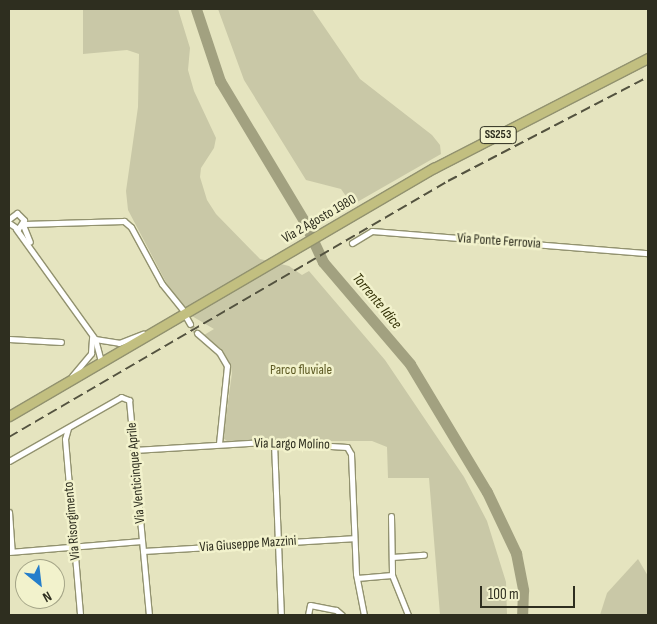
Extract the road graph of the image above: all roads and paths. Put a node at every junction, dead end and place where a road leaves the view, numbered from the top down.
1 (648, 58) edge
2 (12, 212) edge
3 (9, 219) edge
4 (24, 222) junction
5 (11, 227) edge
6 (352, 243) dead end
7 (32, 248) junction
8 (648, 253) edge
9 (182, 308) dead end
10 (186, 317) dead end
11 (190, 324) tunnel mouth
12 (158, 329) junction
13 (198, 333) tunnel mouth
14 (93, 338) junction
15 (9, 339) edge
16 (61, 342) dead end
17 (92, 348) junction
18 (101, 362) junction
19 (65, 383) junction
20 (9, 416) edge
21 (68, 428) junction
22 (274, 442) junction
23 (220, 444) junction
24 (134, 450) junction
25 (9, 462) edge
26 (9, 512) edge
27 (392, 516) dead end
28 (353, 538) junction
29 (142, 541) junction
30 (278, 542) junction
31 (74, 546) junction
32 (143, 551) junction
33 (10, 552) edge
34 (424, 554) dead end
35 (392, 557) junction
36 (392, 575) junction
37 (357, 578) junction
38 (80, 615) edge
39 (149, 615) edge
40 (281, 615) edge
41 (308, 615) edge
42 (342, 615) edge
43 (364, 615) edge
44 (408, 615) edge

1 - 12 main road, Via 2 Agosto 1980 / SS253
2 - 3 street
2 - 4 street
4 - 5 street
4 - 7 street
4 - 9 street
5 - 7 street
6 - 8 street, Via Ponte Ferrovia
7 - 14 street
10 - 11 street
12 - 14 street
12 - 18 main road, Via 2 Agosto 1980 / SS253
13 - 23 street
14 - 17 street
14 - 18 street
15 - 16 street
17 - 18 street
17 - 19 street
18 - 19 main road, Via 2 Agosto 1980 / SS253
19 - 20 main road, Via 2 Agosto 1980 / SS253
21 - 24 street, Via Venticinque Aprile
21 - 25 street
21 - 31 street, Via Risorgimento
22 - 23 street, Via Largo Molino
22 - 28 street, Via Largo Molino
22 - 30 street
23 - 24 street, Via Largo Molino
24 - 29 street, Via Venticinque Aprile
26 - 33 street
27 - 35 street
28 - 30 street, Via Giuseppe Mazzini
28 - 37 street, Via Largo Molino
29 - 31 street
29 - 32 street, Via Venticinque Aprile
30 - 32 street, Via Giuseppe Mazzini
30 - 40 street
31 - 33 street
31 - 38 street, Via Risorgimento
32 - 39 street, Via Venticinque Aprile
34 - 35 street
35 - 36 street
36 - 37 street
36 - 44 street
37 - 43 street, Via Largo Molino
41 - 42 street

